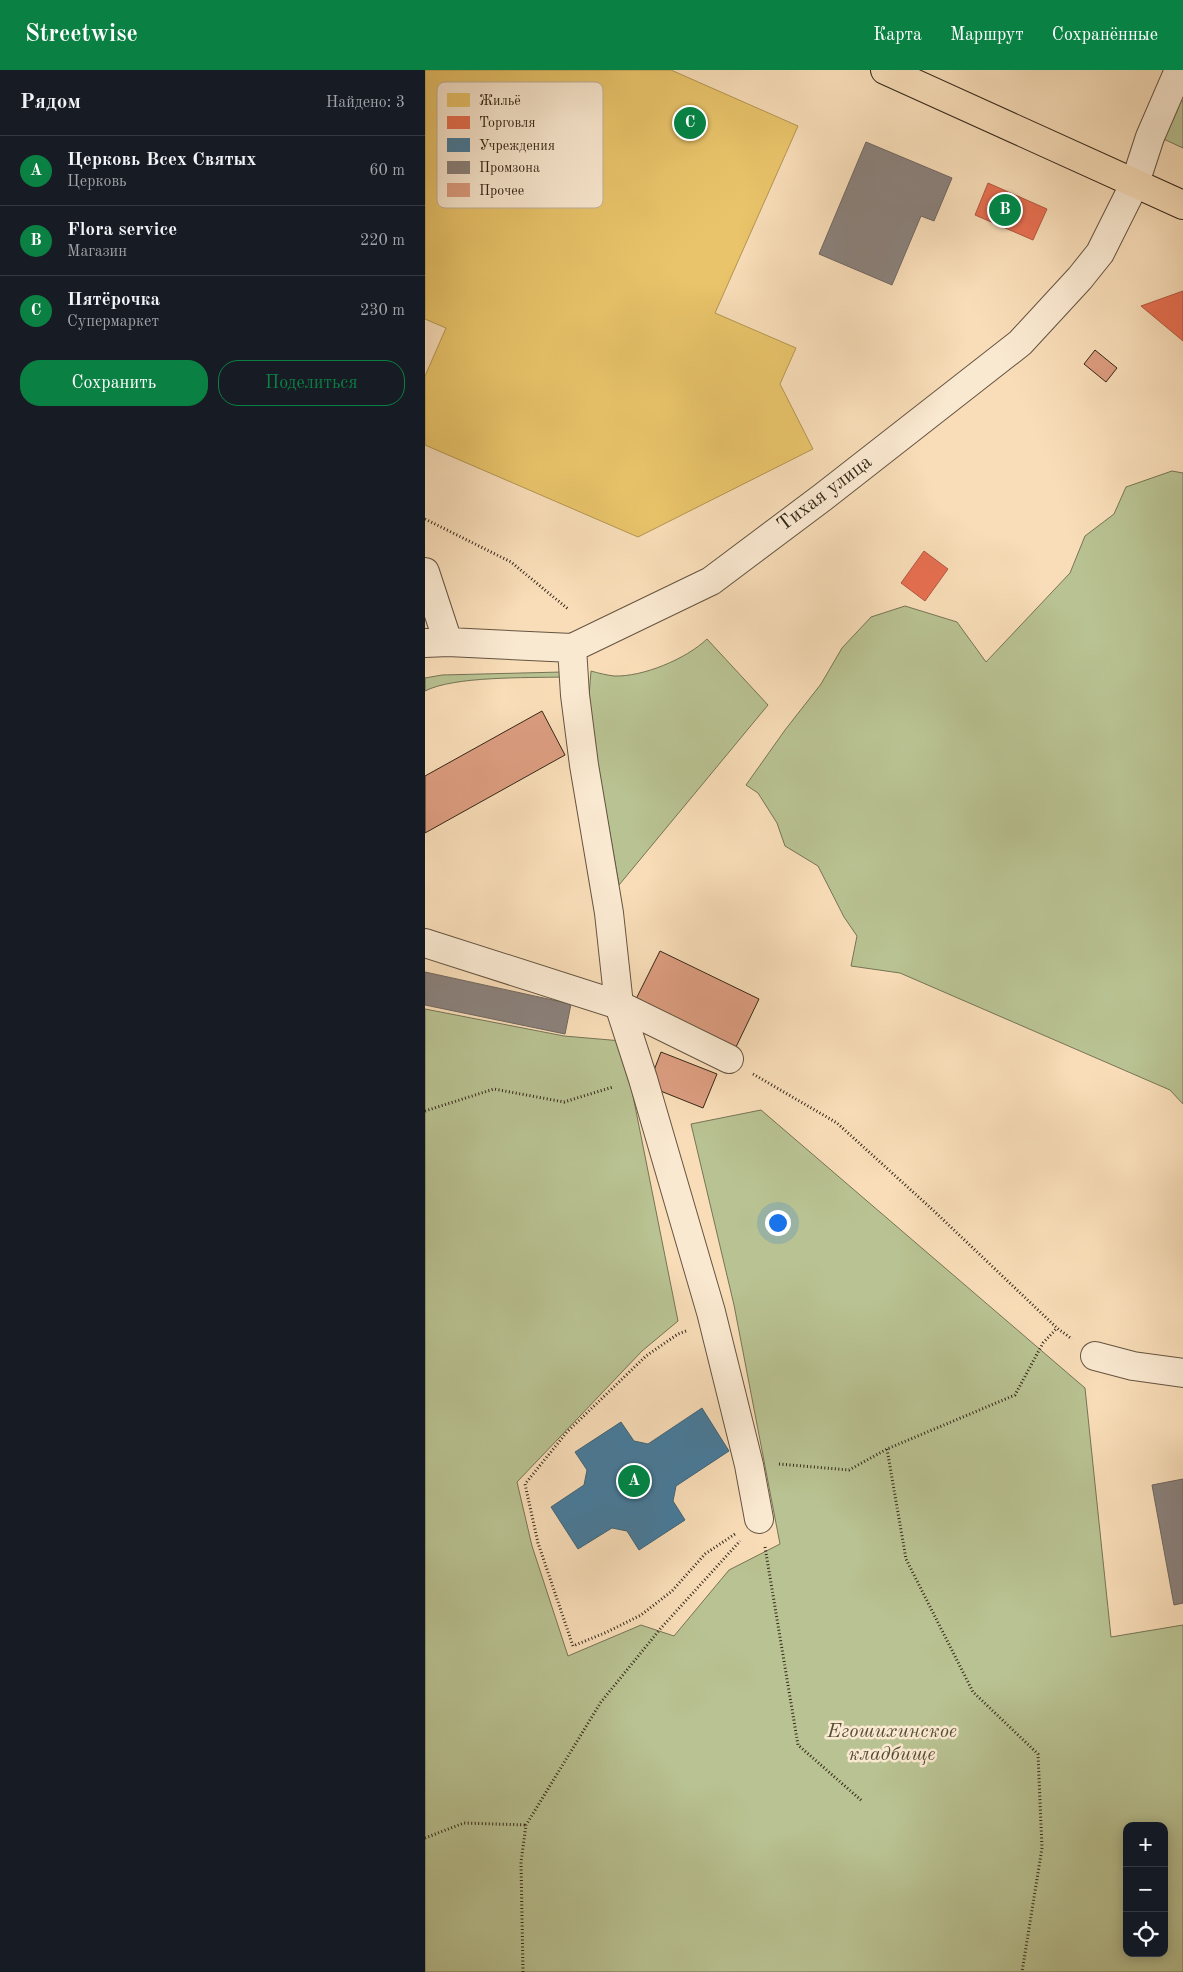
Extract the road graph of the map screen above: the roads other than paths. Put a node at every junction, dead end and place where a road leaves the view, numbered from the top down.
1 (885, 70) edge
2 (1179, 70) edge
3 (1135, 183) junction
4 (1183, 205) edge
5 (425, 572) edge
6 (436, 643) edge
7 (572, 648) junction
8 (425, 943) edge
9 (619, 1005) junction
10 (729, 1059) road end
11 (1095, 1356) road end
12 (1183, 1372) edge
13 (759, 1519) road end

1 - 3 main road
2 - 3 street, Тихая улица
3 - 4 main road
3 - 7 street, Тихая улица
5 - 6 street
6 - 7 street, Тихая улица
7 - 9 street
8 - 9 street
9 - 10 street
9 - 13 street
11 - 12 street

